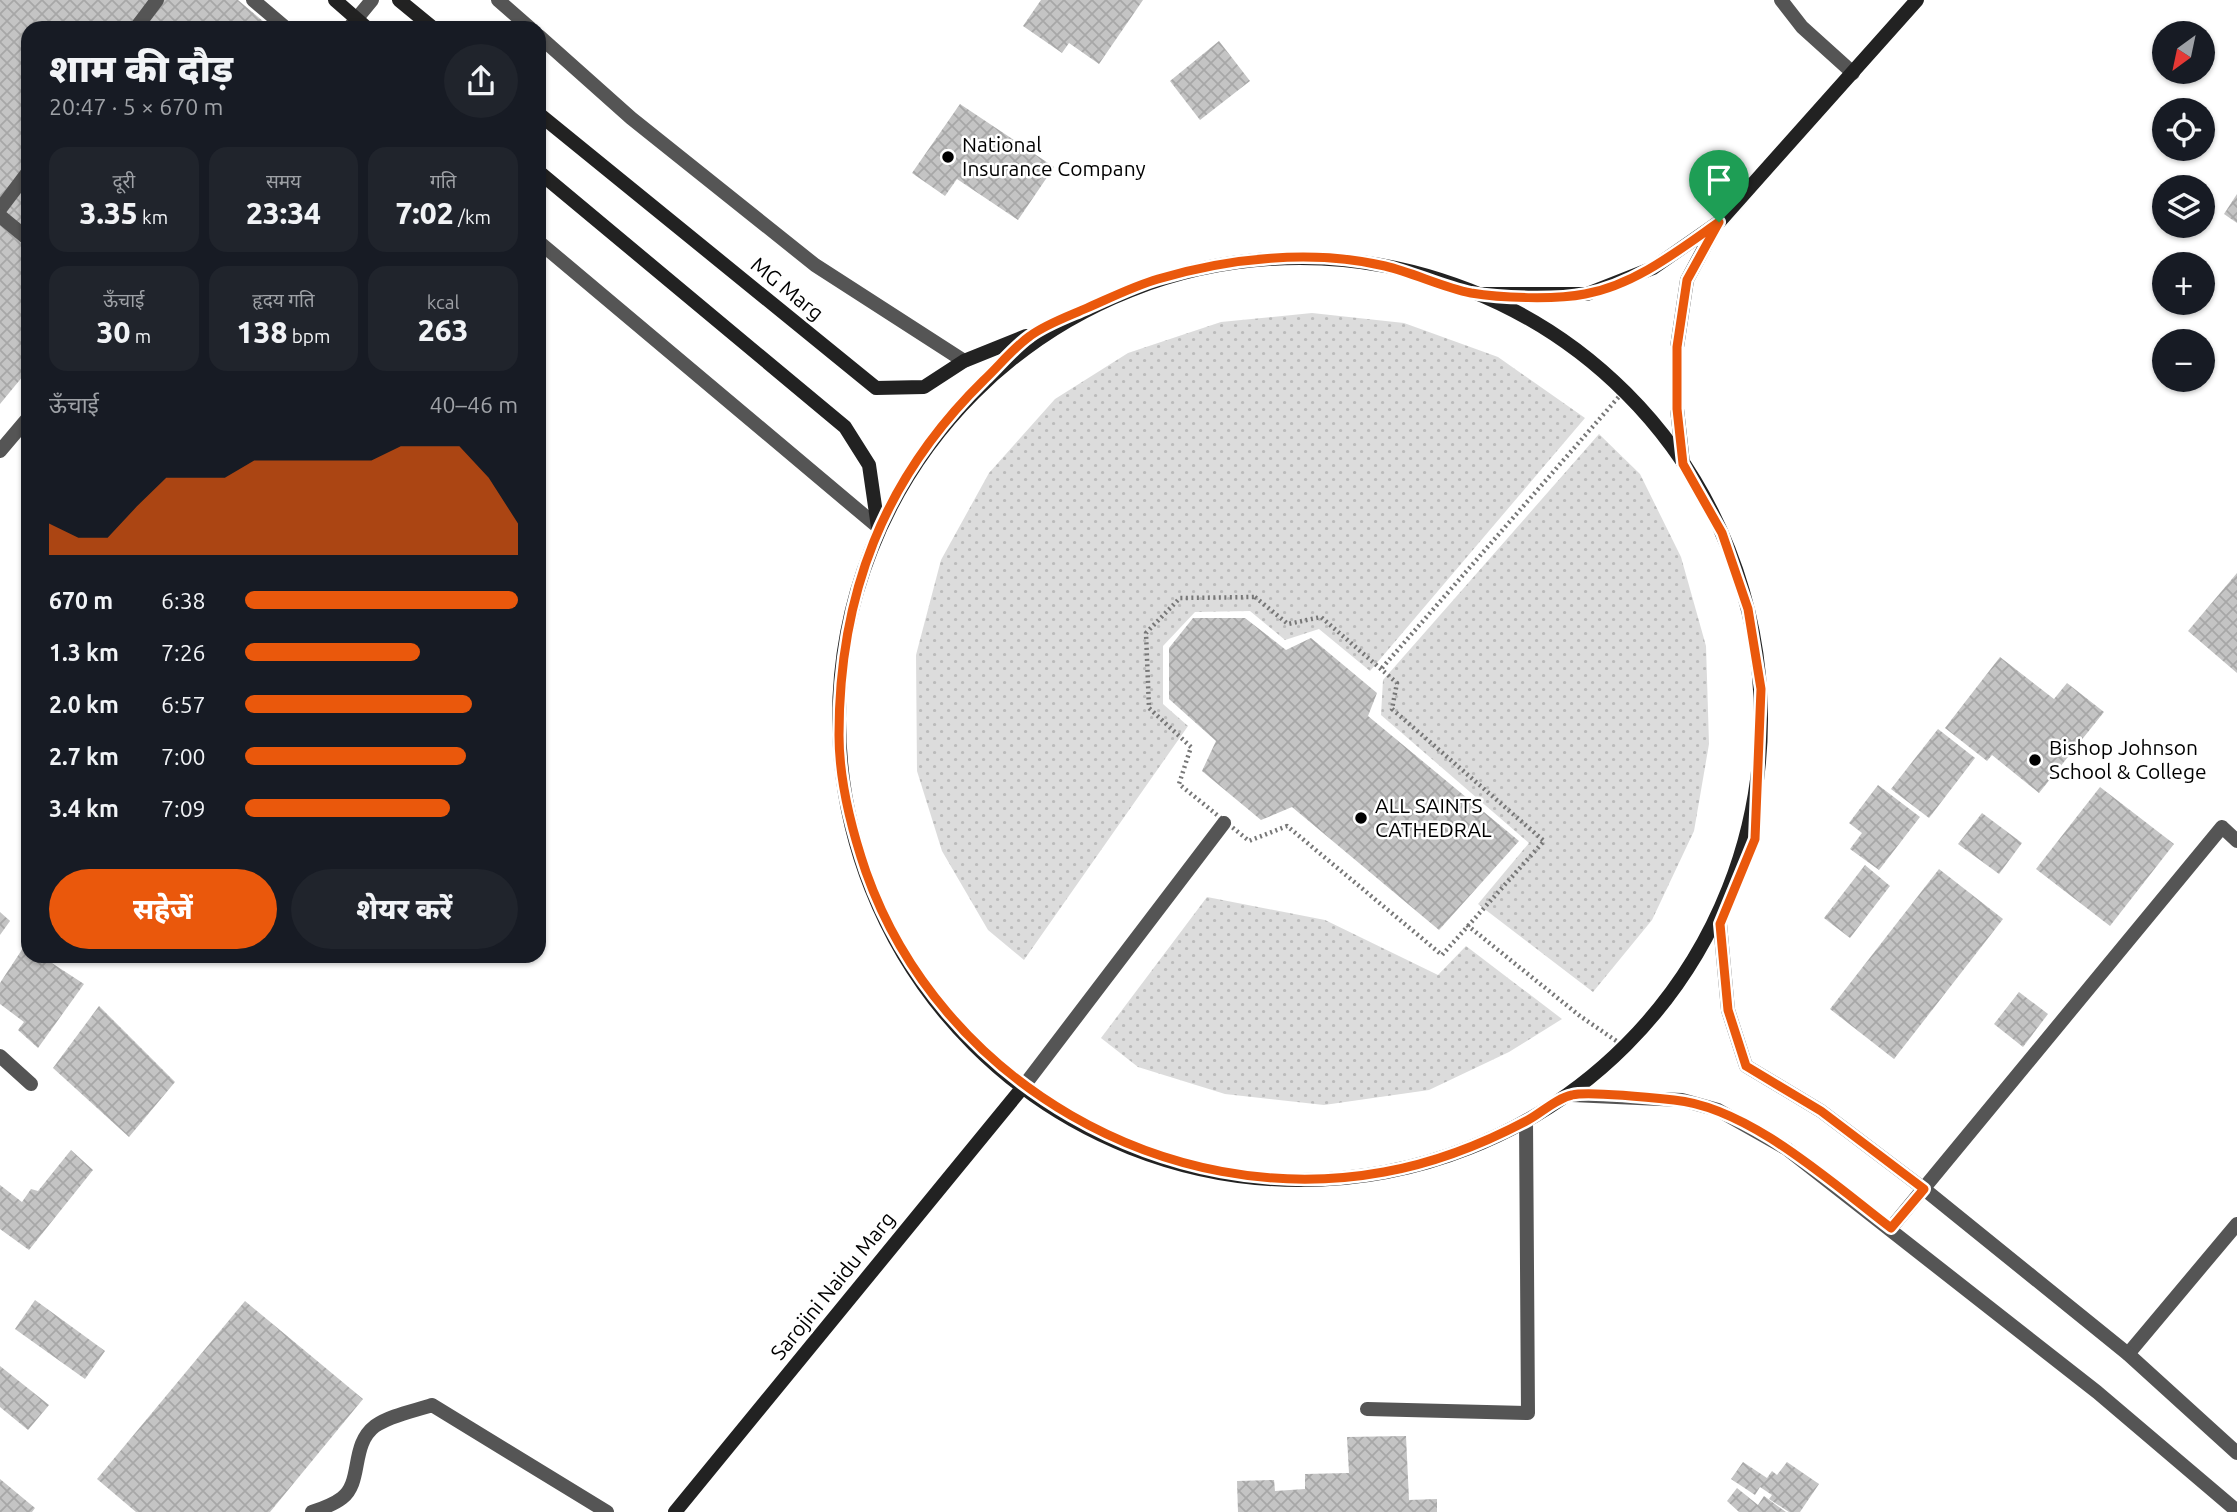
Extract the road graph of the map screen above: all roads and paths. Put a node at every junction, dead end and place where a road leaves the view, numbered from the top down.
1 (157, 0) edge
2 (253, 0) edge
3 (334, 0) edge
4 (372, 0) edge
5 (399, 0) edge
6 (498, 0) edge
7 (1781, 0) edge
8 (1917, 0) edge
9 (141, 21) edge
10 (278, 21) edge
11 (353, 21) edge
12 (359, 21) edge
13 (424, 21) edge
14 (522, 21) edge
15 (546, 42) edge
16 (1853, 73) junction
17 (546, 120) edge
18 (546, 178) edge
19 (21, 181) edge
20 (0, 209) edge
21 (0, 216) edge
22 (1719, 222) junction
23 (21, 233) edge
24 (546, 248) edge
25 (1472, 293) junction
26 (1033, 333) junction
27 (964, 361) junction
28 (1623, 392) junction
29 (21, 426) edge
30 (0, 450) edge
31 (1683, 464) junction
32 (878, 527) junction
33 (1382, 668) junction
34 (1224, 823) junction
35 (2237, 841) edge
36 (1720, 924) junction
37 (1467, 925) junction
38 (1631, 1051) junction
39 (0, 1056) edge
40 (31, 1084) dead end
41 (1023, 1087) junction
42 (1572, 1095) junction
43 (1526, 1121) junction
44 (1924, 1189) junction
45 (2237, 1224) edge
46 (1891, 1228) junction
47 (2128, 1354) junction
48 (1367, 1409) dead end
49 (2237, 1453) edge
50 (2237, 1511) edge
51 (312, 1512) edge
52 (607, 1512) edge
53 (675, 1512) edge

1 - 9 street
2 - 10 street
3 - 11 main road
4 - 12 street
5 - 13 main road
6 - 14 street
7 - 16 street
8 - 16 main road
15 - 27 street
16 - 22 main road
17 - 27 main road, MG Marg
18 - 32 main road
19 - 20 street
21 - 23 street
22 - 25 main road
22 - 31 main road
24 - 32 street
25 - 26 main road, MG Marg
25 - 28 main road
26 - 27 main road, MG Marg
26 - 32 main road
28 - 31 main road
28 - 33 path
29 - 30 street
31 - 36 main road
32 - 41 main road
33 - 34 path
33 - 37 path
34 - 37 path
34 - 41 street
35 - 44 street
36 - 38 main road
36 - 44 street
37 - 38 path
38 - 42 main road
39 - 40 street
41 - 43 main road
41 - 53 main road, Sarojini Naidu Marg
42 - 43 main road
42 - 46 street
43 - 48 street
44 - 46 street
44 - 47 street
45 - 47 street
46 - 50 street
47 - 49 street
51 - 52 street

